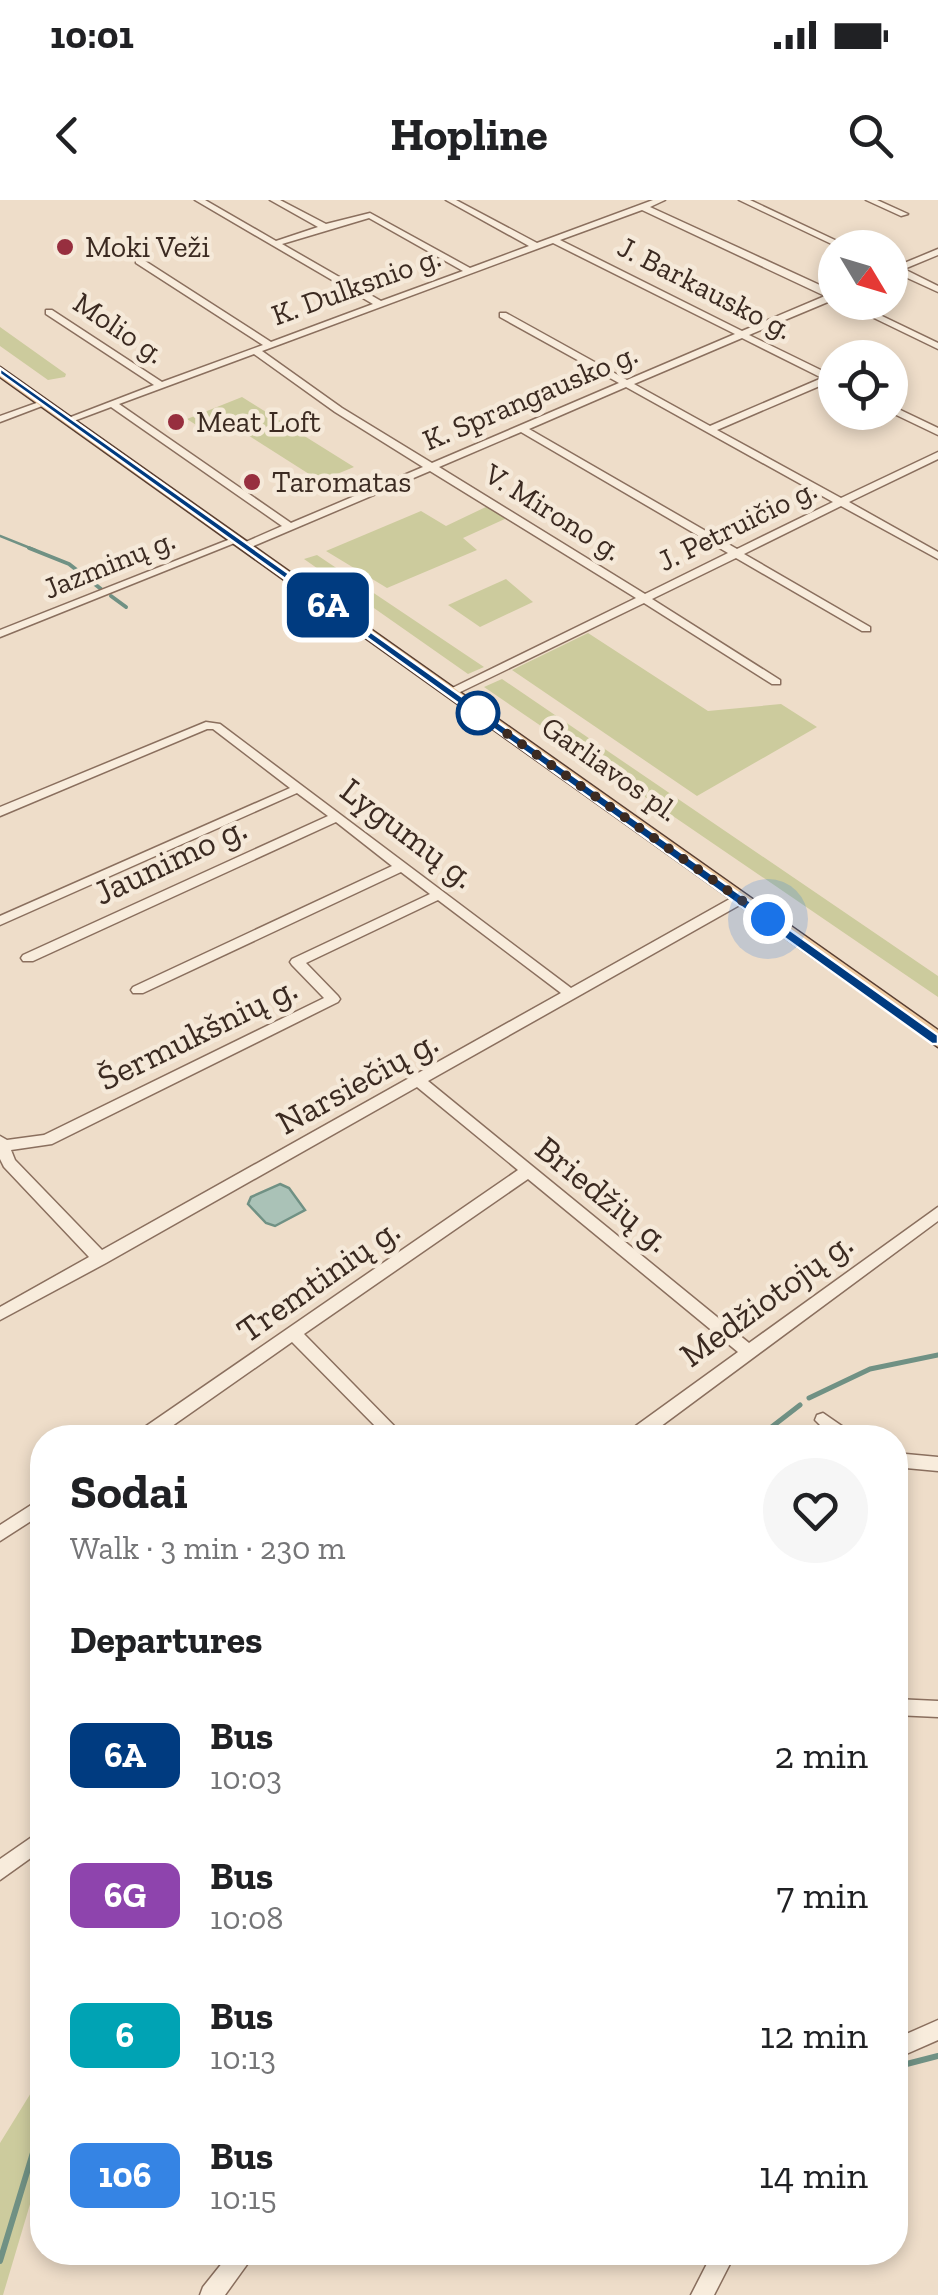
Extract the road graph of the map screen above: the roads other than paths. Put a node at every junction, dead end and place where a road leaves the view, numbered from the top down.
1 (198, 200) edge
2 (274, 200) edge
3 (450, 200) edge
4 (661, 200) edge
5 (743, 200) edge
6 (870, 200) edge
7 (643, 207) junction
8 (904, 214) dead end
9 (325, 227) junction
10 (818, 234) edge
11 (553, 240) junction
12 (274, 244) junction
13 (536, 246) junction
14 (938, 252) edge
15 (139, 261) dead end
16 (908, 263) edge
17 (470, 271) junction
18 (908, 276) edge
19 (818, 289) edge
20 (938, 289) edge
21 (818, 303) edge
22 (380, 304) junction
23 (49, 312) dead end
24 (503, 315) dead end
25 (883, 320) edge
26 (743, 334) junction
27 (270, 345) junction
28 (938, 346) edge
29 (255, 350) junction
30 (0, 371) edge
31 (818, 373) edge
32 (160, 385) junction
33 (624, 385) junction
34 (818, 386) edge
35 (45, 403) junction
36 (112, 404) junction
37 (908, 417) edge
38 (0, 419) edge
39 (68, 420) junction
40 (522, 428) junction
41 (708, 430) junction
42 (938, 432) edge
43 (938, 455) edge
44 (431, 466) junction
45 (840, 504) junction
46 (290, 527) junction
47 (241, 543) junction
48 (735, 554) junction
49 (938, 556) edge
50 (644, 598) junction
51 (866, 629) dead end
52 (0, 634) edge
53 (776, 682) dead end
54 (450, 692) junction
55 (298, 788) junction
56 (0, 812) edge
57 (337, 817) junction
58 (402, 866) junction
59 (440, 895) junction
60 (740, 899) junction
61 (0, 921) edge
62 (28, 958) dead end
63 (138, 990) dead end
64 (572, 995) junction
65 (938, 1040) edge
66 (420, 1082) junction
67 (1, 1144) edge
68 (528, 1172) junction
69 (938, 1213) edge
70 (101, 1260) junction
71 (0, 1314) edge
72 (294, 1334) junction
73 (749, 1352) junction
74 (824, 1420) dead end
75 (161, 1425) edge
76 (385, 1425) edge
77 (650, 1425) edge
78 (830, 1425) edge
79 (908, 1461) edge
80 (938, 1464) edge
81 (30, 1514) edge
82 (0, 1534) edge
83 (908, 1707) edge
84 (938, 1708) edge
85 (30, 1848) edge
86 (0, 1871) edge
87 (938, 2030) edge
88 (908, 2043) edge
89 (235, 2265) edge
90 (718, 2265) edge
91 (211, 2295) edge
92 (702, 2295) edge

1 - 12 street
2 - 9 street
3 - 13 street
4 - 7 street, K. Dulksnio g.
5 - 10 street
6 - 8 street
7 - 11 street, K. Dulksnio g.
7 - 19 street
9 - 12 street
9 - 17 street
11 - 13 street, K. Dulksnio g.
11 - 26 street, J. Barkausko g.
12 - 22 street
13 - 17 street, K. Dulksnio g.
14 - 16 street
15 - 27 street
17 - 22 street, K. Dulksnio g.
18 - 20 street
21 - 26 street, K. Sprangausko g.
22 - 27 street, K. Dulksnio g.
23 - 32 street, Molio g.
24 - 33 street
25 - 28 street
26 - 31 street, J. Barkausko g.
26 - 33 street, K. Sprangausko g.
27 - 29 street, K. Dulksnio g.
29 - 32 street, K. Dulksnio g.
29 - 44 street, V. Mirono g.
30 - 35 main road, Garliavos pl.
32 - 36 street, K. Dulksnio g.
33 - 40 street, K. Sprangausko g.
33 - 41 street
34 - 41 street
35 - 38 street
35 - 39 main road, Garliavos pl.
36 - 39 street, K. Dulksnio g.
36 - 46 street
37 - 42 street
39 - 47 main road, Garliavos pl.
40 - 44 street, K. Sprangausko g.
40 - 48 street
41 - 45 street
43 - 45 street, J. Petruičio g.
44 - 46 street, K. Sprangausko g.
44 - 50 street, V. Mirono g.
45 - 48 street, J. Petruičio g.
45 - 49 street
46 - 47 street, K. Sprangausko g.
47 - 52 street, Jazminų g.
47 - 54 main road, Garliavos pl.
48 - 50 street, J. Petruičio g.
48 - 51 street
50 - 53 street, V. Mirono g.
50 - 54 street, J. Petruičio g.
54 - 60 main road, Garliavos pl.
55 - 56 street, Lygumų g.
55 - 57 street, Lygumų g.
55 - 61 street
57 - 58 street, Lygumų g.
57 - 62 street, Jaunimo g.
58 - 59 street, Lygumų g.
58 - 63 street
59 - 64 street, Lygumų g.
59 - 67 street, Šermukšnių g.
60 - 64 street, Narsiečių g.
60 - 65 main road, Garliavos pl.
64 - 66 street, Narsiečių g.
66 - 68 street, Briedžių g.
66 - 70 street, Narsiečių g.
67 - 70 street
68 - 72 street, Tremtinių g.
68 - 73 street, Briedžių g.
69 - 73 street, Medžiotojų g.
70 - 71 street, Narsiečių g.
72 - 75 street, Tremtinių g.
72 - 76 street
73 - 77 street, Medžiotojų g.
74 - 78 street
79 - 80 street
81 - 82 street
83 - 84 street
85 - 86 street
87 - 88 street
89 - 91 street
90 - 92 street

